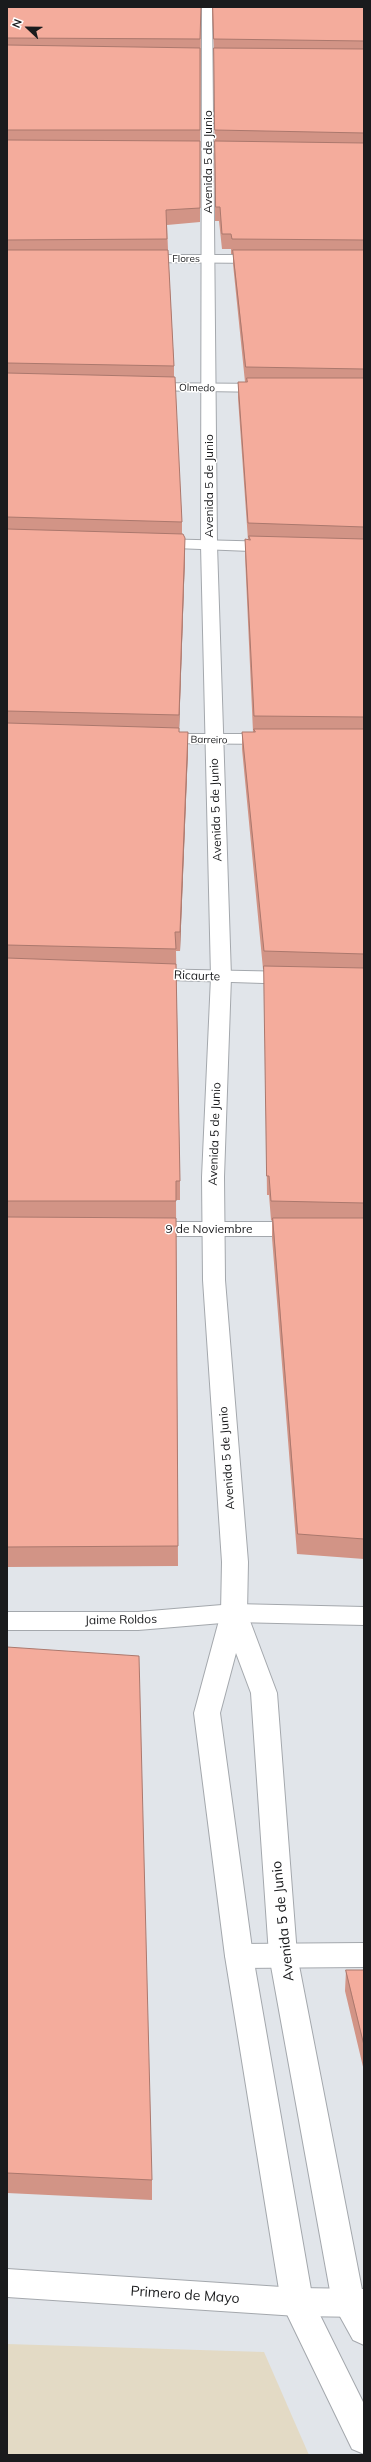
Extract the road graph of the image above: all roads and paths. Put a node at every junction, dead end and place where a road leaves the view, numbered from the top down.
1 (207, 7) edge
2 (192, 56) edge
3 (208, 56) junction
4 (221, 56) edge
5 (193, 150) edge
6 (208, 150) junction
7 (223, 150) edge
8 (123, 259) edge
9 (208, 259) junction
10 (273, 259) edge
11 (131, 387) edge
12 (209, 388) junction
13 (281, 388) edge
14 (139, 544) edge
15 (209, 545) junction
16 (289, 547) edge
17 (142, 738) edge
18 (288, 739) edge
19 (214, 740) junction
20 (126, 974) edge
21 (221, 977) junction
22 (310, 978) edge
23 (126, 1229) edge
24 (213, 1229) junction
25 (364, 1229) edge
26 (234, 1613) junction
27 (364, 1616) edge
28 (7, 1621) edge
29 (283, 1955) junction
30 (364, 1955) edge
31 (239, 1956) junction
32 (7, 2283) edge
33 (297, 2302) junction
34 (356, 2302) edge
35 (364, 2330) edge
36 (364, 2438) edge

1 - 3 main road, Avenida 5 de Junio
2 - 3 main road
3 - 4 main road
3 - 6 main road, Avenida 5 de Junio
5 - 6 main road
6 - 7 main road
6 - 9 main road, Avenida 5 de Junio
8 - 9 main road, Flores
9 - 10 main road, Flores
9 - 12 main road, Avenida 5 de Junio
11 - 12 main road, Olmedo
12 - 13 main road, Olmedo
12 - 15 main road, Avenida 5 de Junio
14 - 15 main road
15 - 16 main road
15 - 19 main road, Avenida 5 de Junio
17 - 19 main road, Barreiro
18 - 19 main road, Barreiro
19 - 21 main road, Avenida 5 de Junio
20 - 21 main road, Ricaurte
21 - 22 main road, Ricaurte
21 - 24 main road, Avenida 5 de Junio
23 - 24 main road, 9 de Noviembre
24 - 25 main road, 9 de Noviembre
24 - 26 main road, Avenida 5 de Junio
26 - 27 main road, Jaime Roldos
26 - 28 main road, Jaime Roldos
26 - 29 main road, Avenida 5 de Junio
26 - 31 main road, Avenida 5 de Junio
29 - 30 main road
29 - 31 main road
29 - 34 main road, Avenida 5 de Junio
31 - 33 main road, Avenida 5 de Junio
32 - 33 main road, Primero de Mayo
33 - 34 main road, Primero de Mayo
33 - 36 main road, Avenida 5 de Junio
34 - 35 main road, Avenida 5 de Junio

